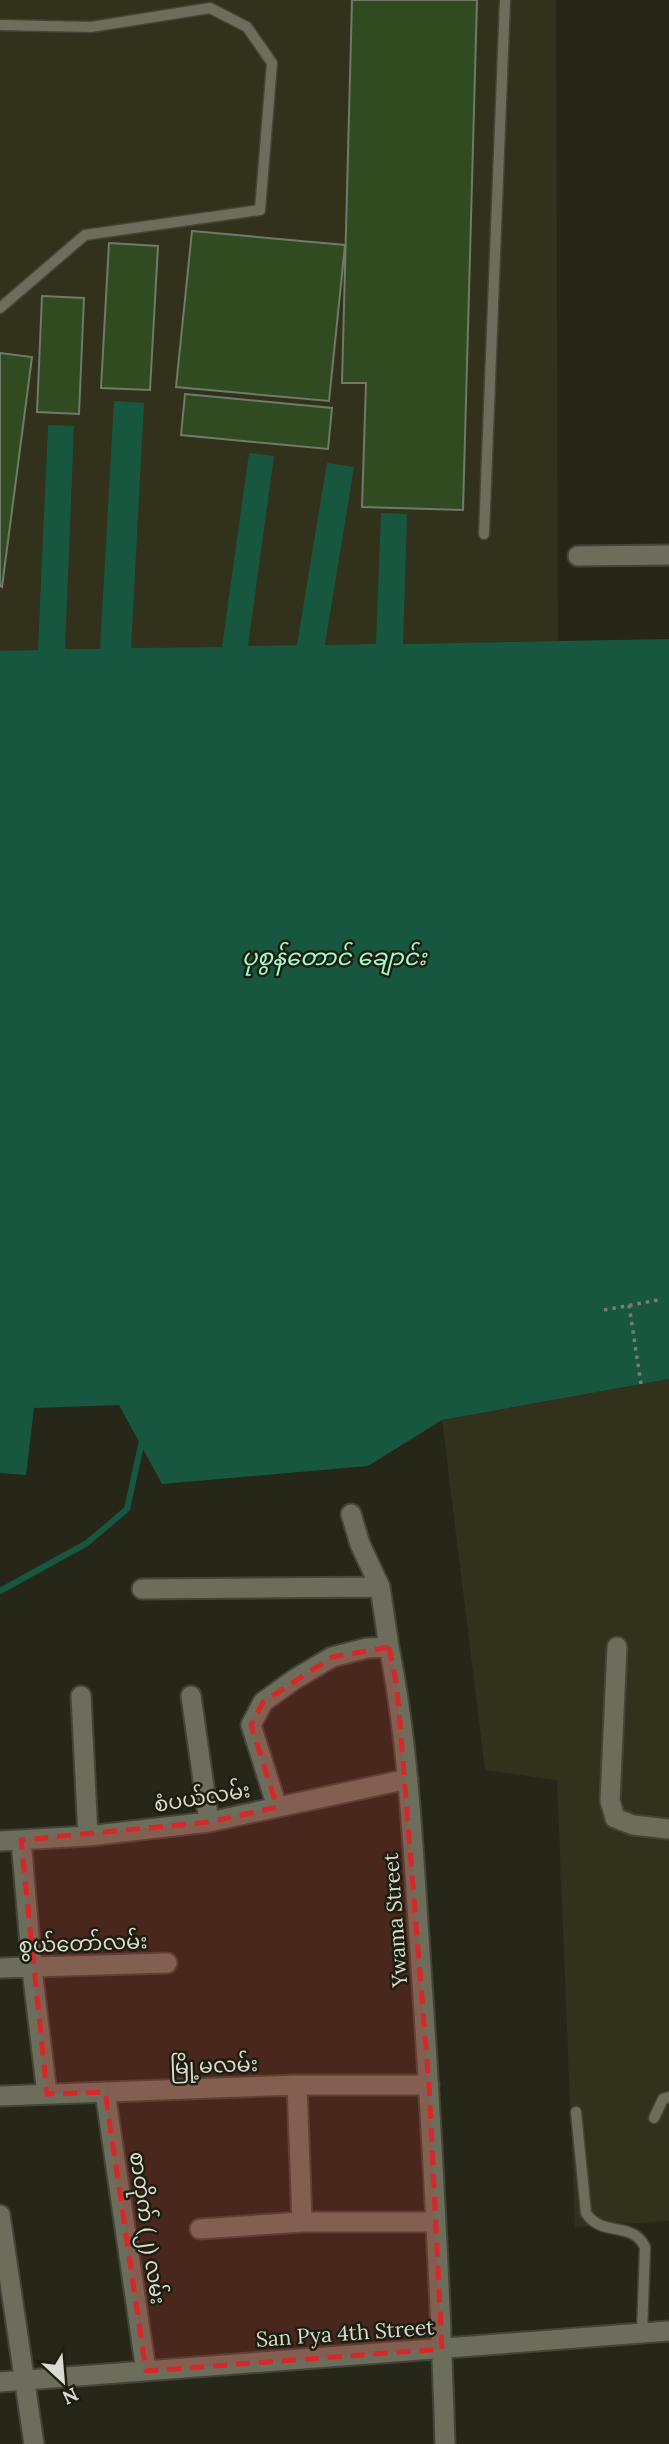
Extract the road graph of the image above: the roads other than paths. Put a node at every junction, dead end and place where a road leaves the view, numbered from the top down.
1 (505, 0) edge
2 (0, 25) edge
3 (0, 308) edge
4 (484, 534) dead end
5 (669, 555) edge
6 (578, 556) dead end
7 (351, 1514) dead end
8 (380, 1587) junction
9 (142, 1589) dead end
10 (389, 1647) junction
11 (617, 1647) dead end
12 (81, 1696) dead end
13 (191, 1696) dead end
14 (408, 1779) junction
15 (278, 1807) junction
16 (209, 1822) junction
17 (669, 1829) edge
18 (88, 1836) junction
19 (21, 1840) junction
20 (0, 1841) edge
21 (167, 1963) dead end
22 (0, 1968) edge
23 (32, 1969) junction
24 (429, 2084) junction
25 (297, 2085) junction
26 (105, 2092) junction
27 (47, 2094) junction
28 (0, 2096) edge
29 (669, 2097) edge
30 (576, 2112) dead end
31 (654, 2118) dead end
32 (0, 2215) edge
33 (302, 2222) junction
34 (436, 2222) junction
35 (200, 2228) dead end
36 (669, 2331) edge
37 (642, 2333) junction
38 (442, 2349) junction
39 (146, 2371) junction
40 (25, 2380) junction
41 (0, 2382) edge
42 (34, 2444) edge
43 (445, 2444) edge

1 - 4 lane
2 - 3 lane
5 - 6 street
7 - 8 street, Ywama Street
8 - 9 street
8 - 10 street, Ywama Street
10 - 14 street, Ywama Street
10 - 15 street
11 - 17 street
12 - 18 street
13 - 16 street
14 - 15 street, စံပယ်လမ်း
14 - 24 street, Ywama Street
15 - 16 street, စံပယ်လမ်း
16 - 18 street, စံပယ်လမ်း
18 - 19 street, စံပယ်လမ်း
19 - 20 street, စံပယ်လမ်း
19 - 23 street
21 - 23 street, စွယ်တော်လမ်း
22 - 23 street, စွယ်တော်လမ်း
23 - 27 street
24 - 25 street, မြို့မလမ်း
24 - 34 street, Ywama Street
25 - 26 street, မြို့မလမ်း
25 - 33 street
26 - 27 street, မြို့မလမ်း
26 - 39 street, စာတိုက် (၂) လမ်း
27 - 28 street, မြို့မလမ်း
29 - 31 lane
30 - 37 lane
32 - 40 street
33 - 34 street
33 - 35 street
34 - 38 street, Ywama Street
36 - 37 street, San Pya 4th Street
37 - 38 street, San Pya 4th Street
38 - 39 street, San Pya 4th Street
38 - 43 street, Ywama Street
39 - 40 street, San Pya 4th Street
40 - 41 street, San Pya 4th Street
40 - 42 street

